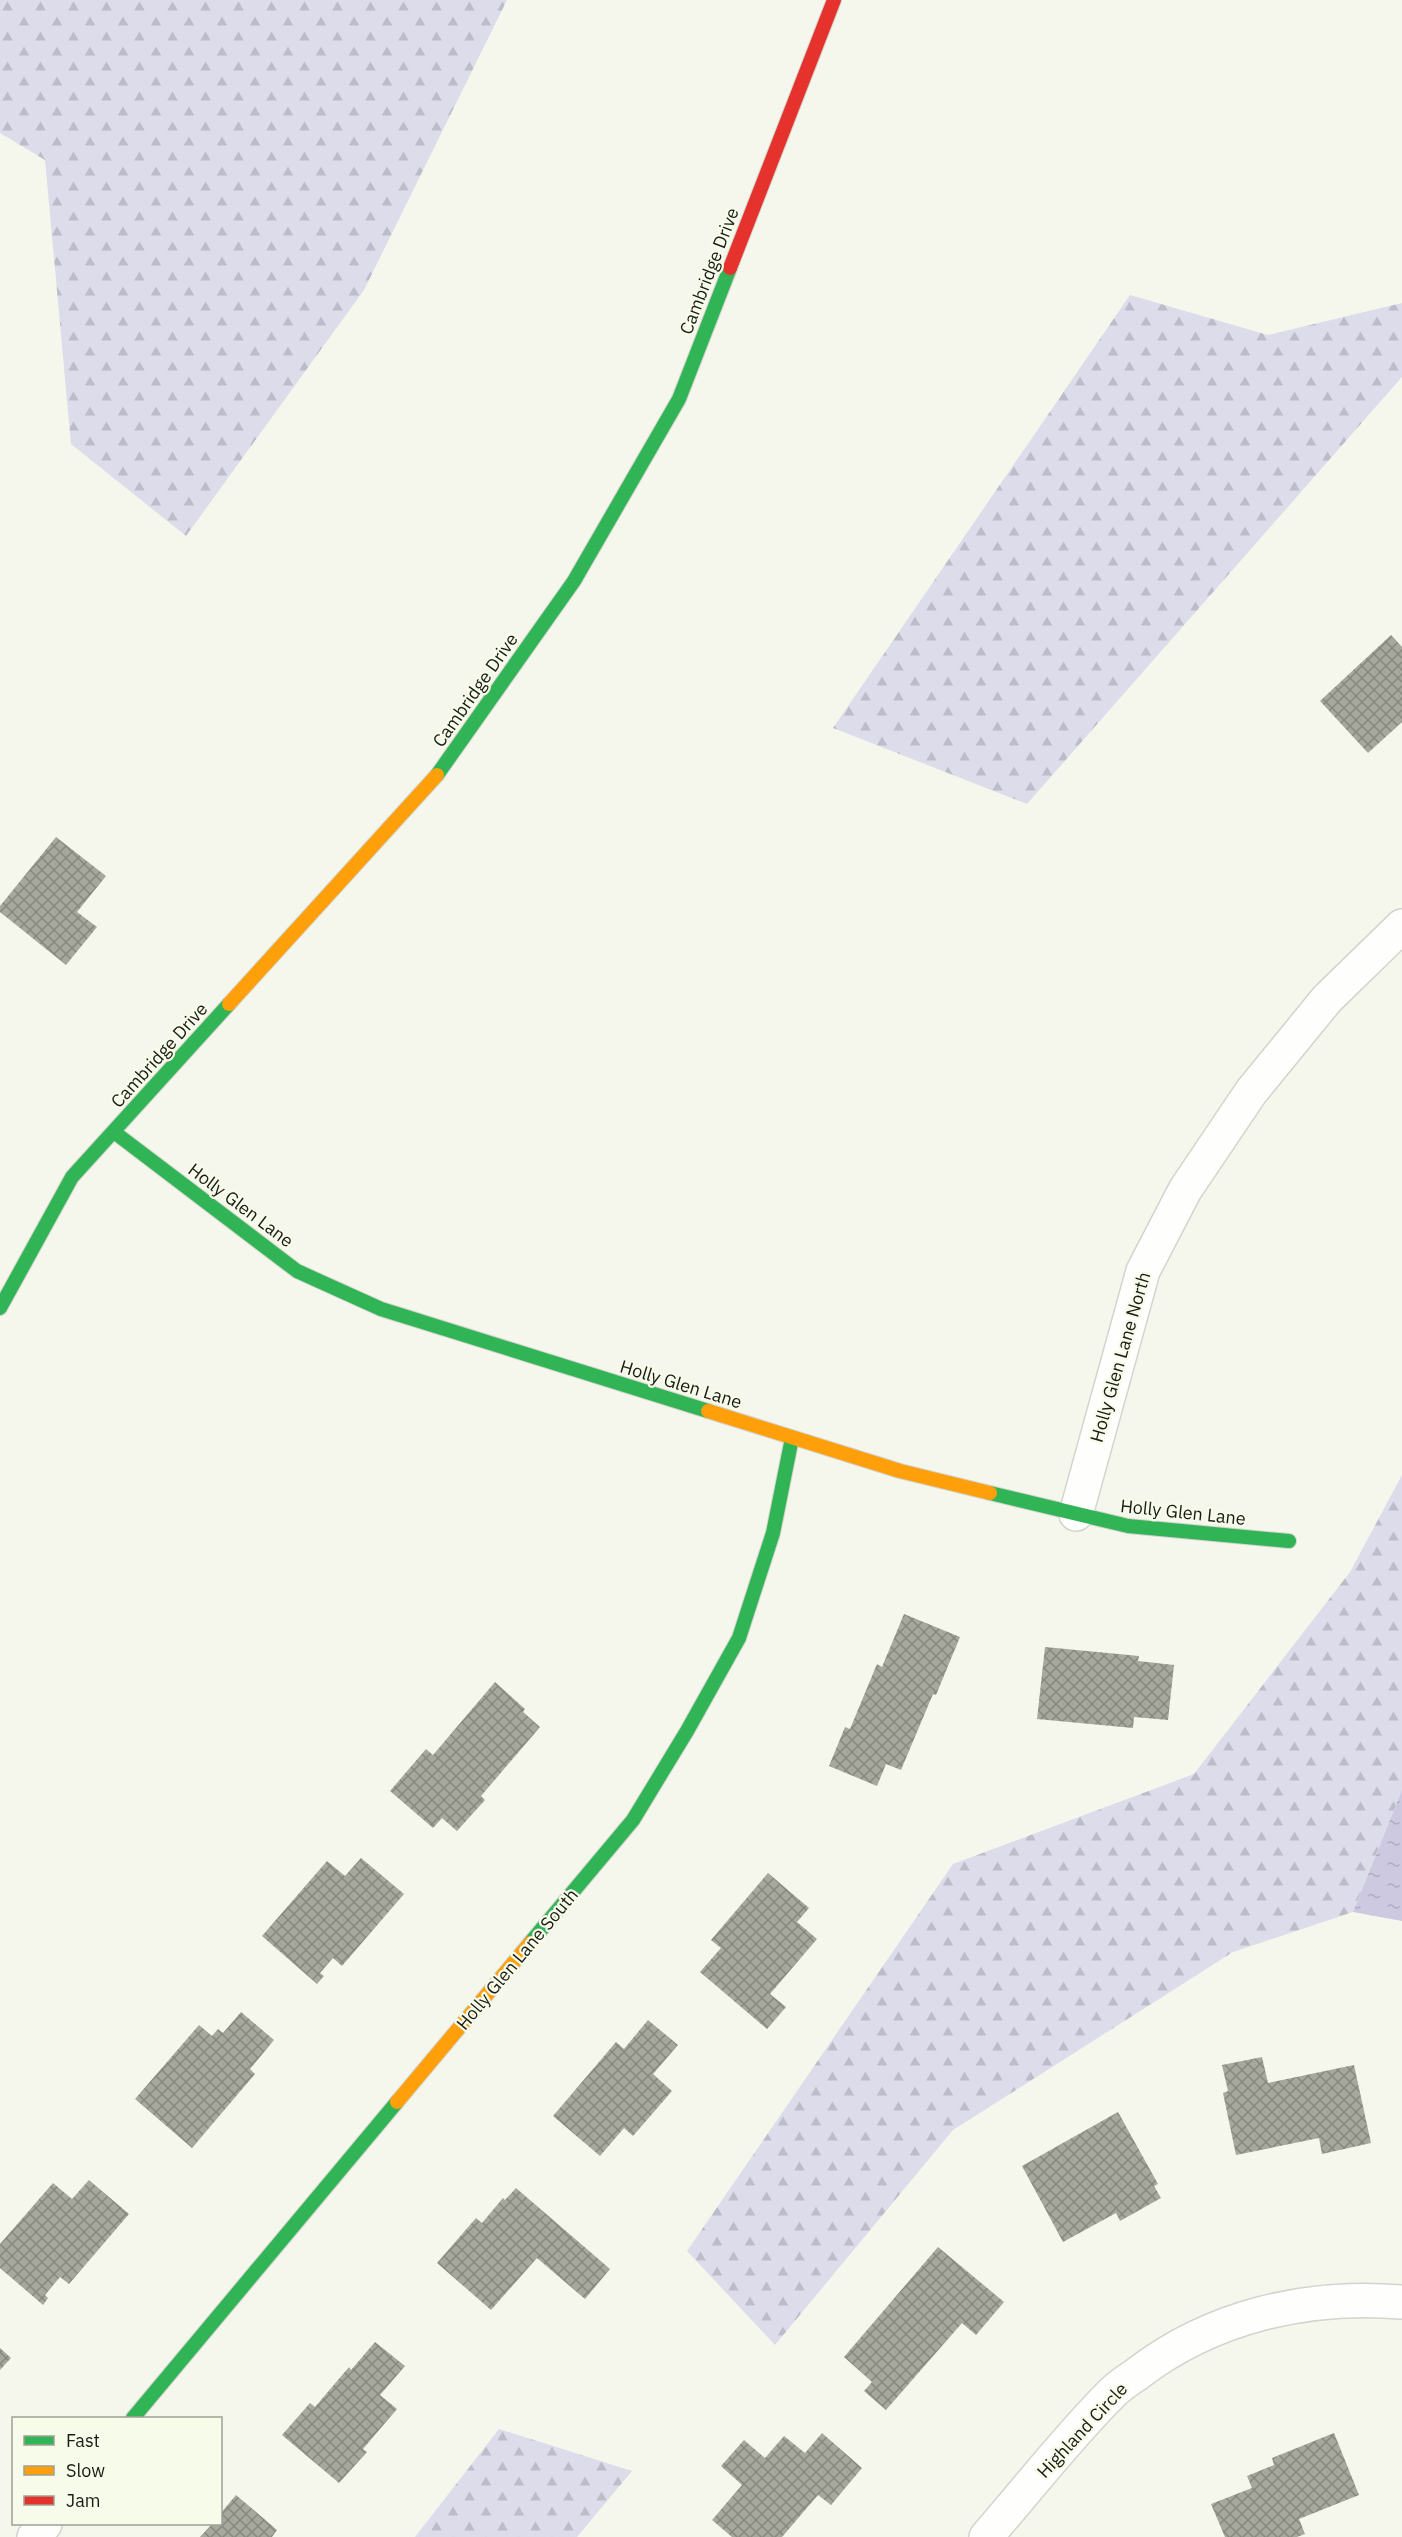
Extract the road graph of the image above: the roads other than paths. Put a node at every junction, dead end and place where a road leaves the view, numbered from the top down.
1 (834, 0) edge
2 (1402, 926) edge
3 (114, 1132) junction
4 (0, 1308) edge
5 (792, 1438) junction
6 (1076, 1514) junction
7 (1289, 1541) dead end
8 (1402, 2302) edge
9 (134, 2417) edge
10 (43, 2525) edge
11 (34, 2537) edge
12 (986, 2537) edge

1 - 3 street, Cambridge Drive
2 - 6 street, Holly Glen Lane North
3 - 4 street, Cambridge Drive
3 - 5 street, Holly Glen Lane
5 - 6 street, Holly Glen Lane
5 - 9 street, Holly Glen Lane South
6 - 7 street, Holly Glen Lane
8 - 12 street, Highland Circle
10 - 11 street

